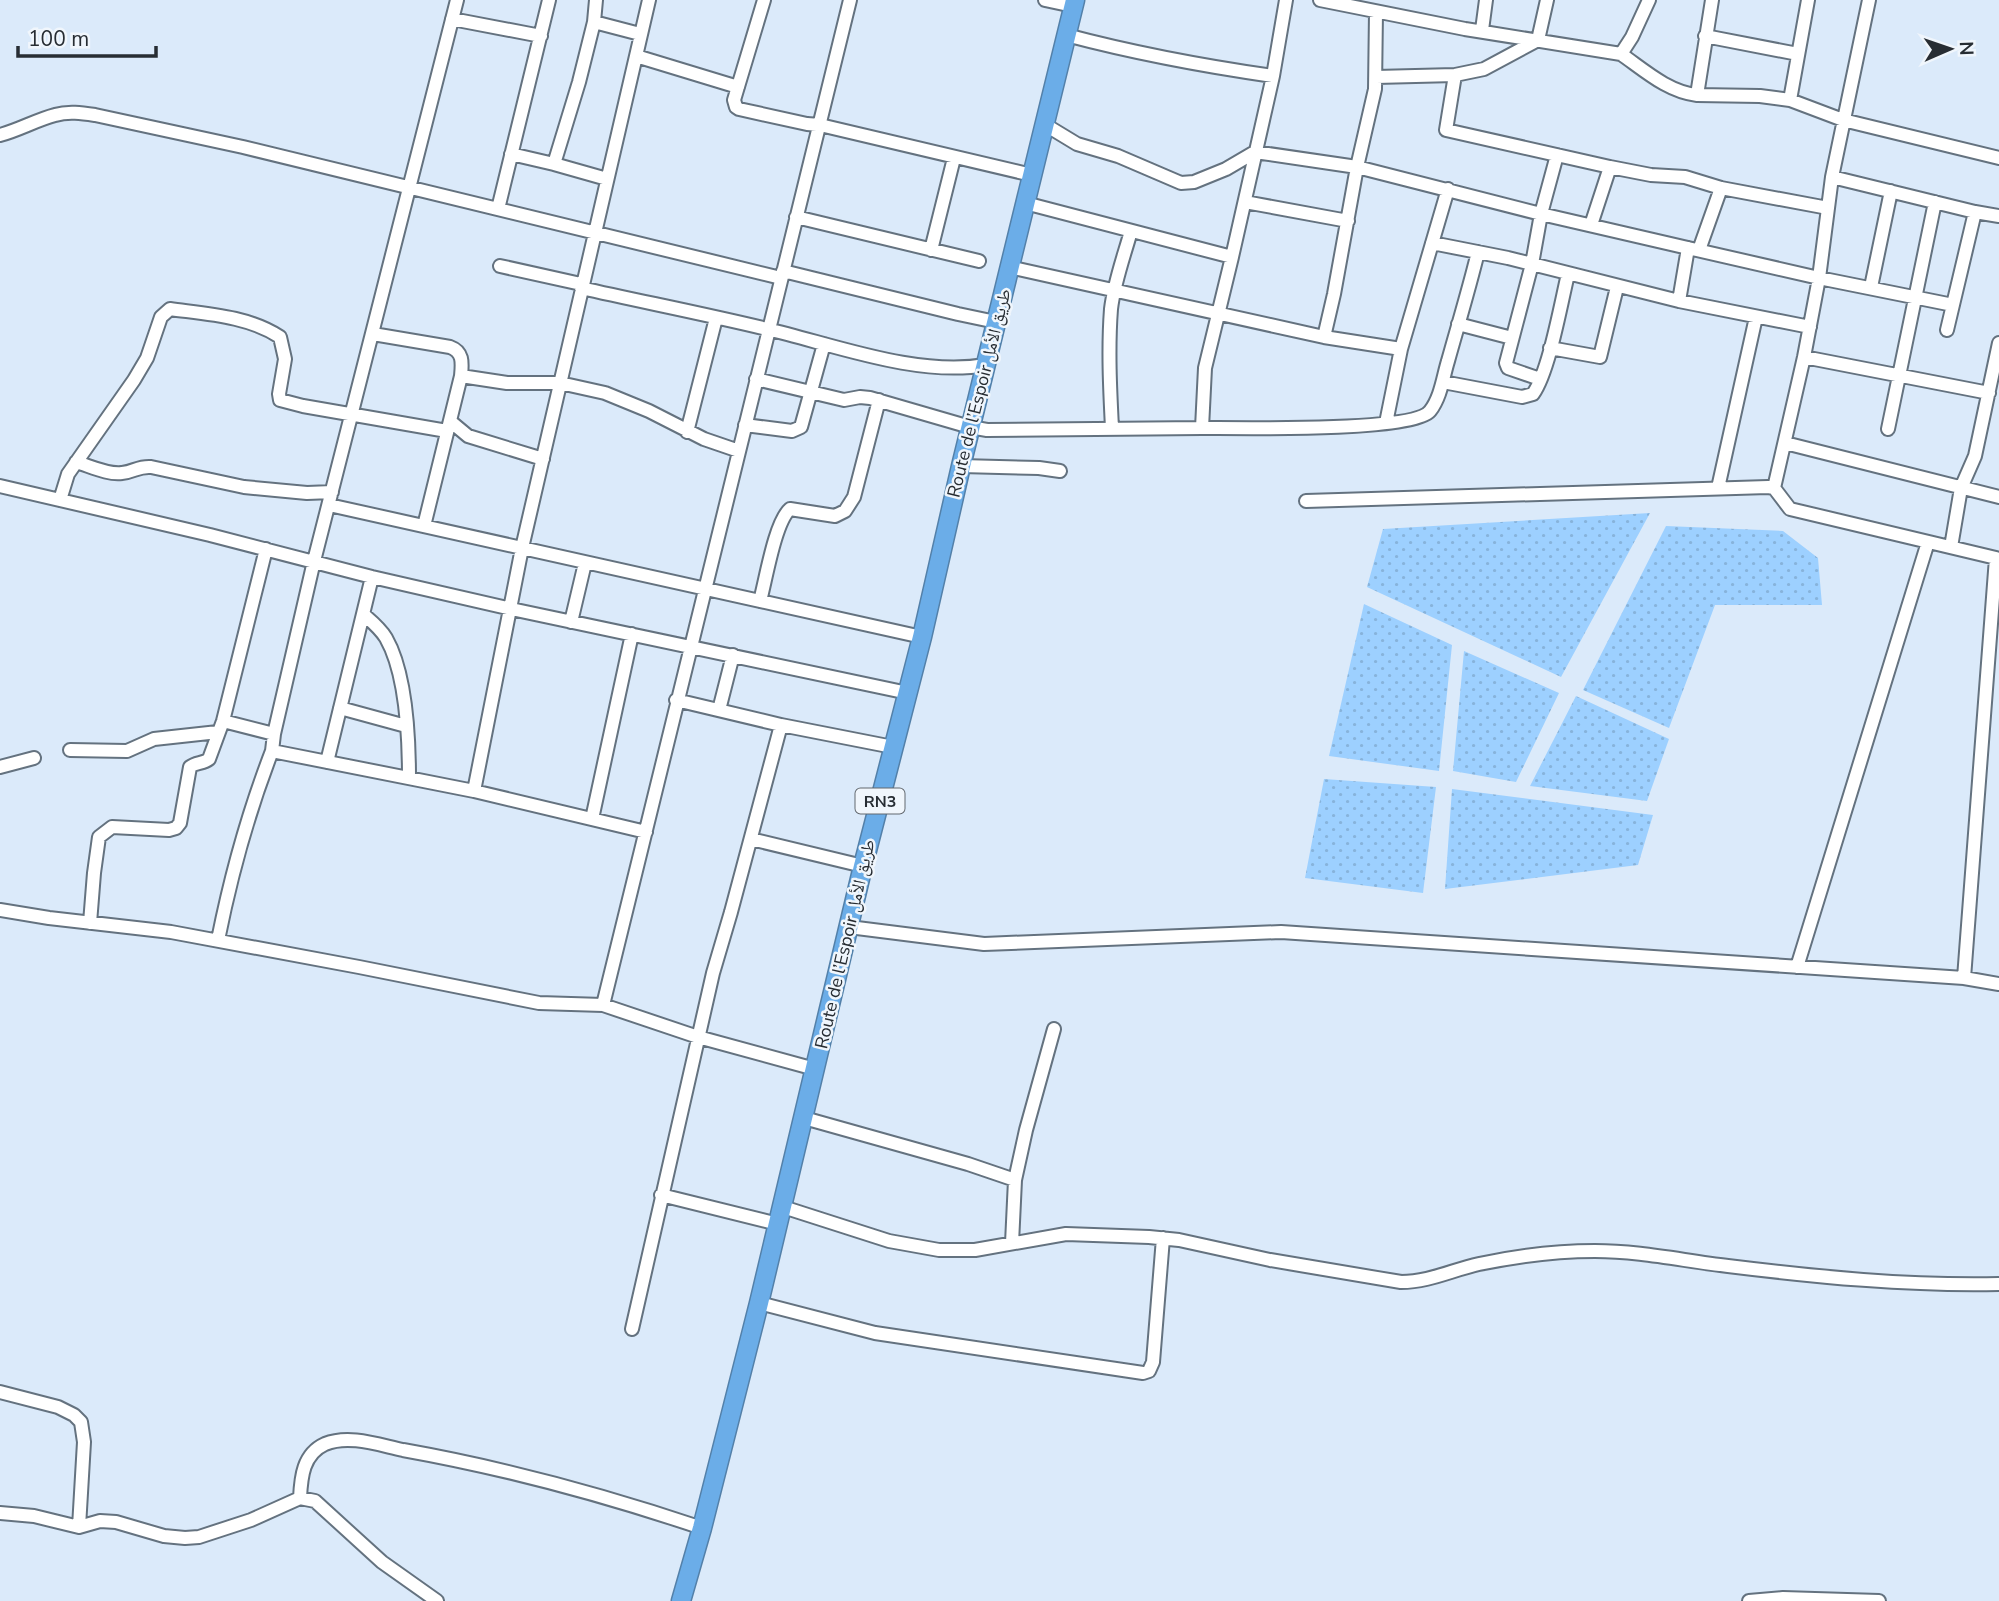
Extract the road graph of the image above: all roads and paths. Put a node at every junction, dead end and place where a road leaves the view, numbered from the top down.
1 (457, 0) edge
2 (549, 0) edge
3 (649, 0) edge
4 (764, 0) edge
5 (850, 0) edge
6 (1045, 0) edge
7 (1286, 0) edge
8 (1320, 0) edge
9 (1486, 0) edge
10 (1547, 0) edge
11 (1649, 0) edge
12 (1712, 0) edge
13 (1808, 0) edge
14 (1869, 0) edge
15 (593, 1) edge
16 (1074, 3) edge
17 (1376, 12) junction
18 (452, 19) junction
19 (594, 22) junction
20 (1482, 30) junction
21 (640, 34) junction
22 (1066, 35) junction
23 (1705, 36) junction
24 (541, 37) junction
25 (1538, 40) junction
26 (1621, 54) junction
27 (1798, 54) junction
28 (636, 56) junction
29 (1455, 75) junction
30 (1273, 76) junction
31 (1376, 77) junction
32 (738, 87) junction
33 (1697, 95) junction
34 (1790, 100) junction
35 (1843, 120) junction
36 (1044, 124) junction
37 (820, 125) junction
38 (0, 135) edge
39 (1255, 152) junction
40 (511, 154) junction
41 (1557, 155) junction
42 (954, 158) junction
43 (1999, 158) edge
44 (554, 164) junction
45 (1357, 167) junction
46 (1609, 167) junction
47 (1031, 175) junction
48 (1832, 177) junction
49 (607, 179) junction
50 (408, 188) junction
51 (1721, 188) junction
52 (1448, 189) junction
53 (1891, 191) junction
54 (1245, 202) junction
55 (1935, 202) junction
56 (1025, 204) junction
57 (1828, 208) junction
58 (498, 209) junction
59 (1975, 212) junction
60 (1541, 214) junction
61 (1999, 216) edge
62 (796, 218) junction
63 (1348, 221) junction
64 (1591, 225) junction
65 (1131, 230) junction
66 (594, 233) junction
67 (1432, 243) junction
68 (1694, 249) junction
69 (931, 250) junction
70 (1478, 252) junction
71 (1232, 257) junction
72 (979, 261) dead end
73 (1532, 264) junction
74 (500, 266) dead end
75 (1018, 269) dead end
76 (1567, 274) junction
77 (782, 275) junction
78 (1819, 278) junction
79 (581, 286) junction
80 (1617, 287) junction
81 (1871, 287) junction
82 (1114, 291) junction
83 (1914, 297) junction
84 (1679, 301) junction
85 (1953, 305) junction
86 (1218, 313) junction
87 (1756, 317) junction
88 (716, 318) junction
89 (996, 322) junction
90 (1458, 324) junction
91 (1810, 327) junction
92 (769, 330) junction
93 (1947, 330) dead end
94 (373, 334) junction
95 (1324, 337) junction
96 (1512, 338) junction
97 (1999, 343) edge
98 (824, 344) junction
99 (1550, 348) junction
100 (1401, 349) junction
101 (1804, 357) junction
102 (986, 365) junction
103 (1996, 369) edge
104 (461, 376) junction
105 (1899, 376) junction
106 (756, 379) junction
107 (1540, 379) junction
108 (1443, 382) junction
109 (560, 383) junction
110 (811, 393) junction
111 (1989, 393) junction
112 (879, 400) junction
113 (353, 414) junction
114 (1386, 423) junction
115 (746, 425) junction
116 (449, 426) junction
117 (970, 427) junction
118 (1112, 428) junction
119 (1202, 428) junction
120 (1888, 429) dead end
121 (687, 432) junction
122 (1785, 443) junction
123 (739, 450) junction
124 (543, 459) junction
125 (76, 462) junction
126 (961, 466) junction
127 (1060, 471) dead end
128 (0, 486) edge
129 (1718, 488) junction
130 (1774, 488) junction
131 (1961, 488) junction
132 (1999, 497) edge
133 (331, 498) junction
134 (60, 500) junction
135 (1306, 501) dead end
136 (424, 526) junction
137 (1928, 542) junction
138 (1951, 547) junction
139 (522, 548) junction
140 (266, 549) junction
141 (314, 561) junction
142 (585, 563) junction
143 (372, 577) junction
144 (706, 589) junction
145 (760, 601) junction
146 (509, 608) junction
147 (363, 614) junction
148 (571, 622) junction
149 (632, 634) junction
150 (922, 637) junction
151 (690, 646) junction
152 (733, 655) junction
153 (908, 692) junction
154 (676, 700) junction
155 (340, 708) junction
156 (719, 710) junction
157 (781, 725) junction
158 (407, 726) junction
159 (220, 727) junction
160 (274, 734) junction
161 (893, 747) junction
162 (70, 750) dead end
163 (272, 751) junction
164 (34, 758) dead end
165 (327, 762) junction
166 (0, 766) edge
167 (409, 778) junction
168 (474, 791) junction
169 (593, 820) junction
170 (646, 832) junction
171 (751, 839) junction
172 (863, 866) junction
173 (0, 910) edge
174 (90, 923) junction
175 (849, 927) junction
176 (218, 940) junction
177 (1797, 967) junction
178 (1964, 978) junction
179 (1999, 984) edge
180 (603, 1005) junction
181 (1054, 1029) dead end
182 (698, 1037) junction
183 (815, 1069) junction
184 (804, 1118) junction
185 (1015, 1180) junction
186 (661, 1195) junction
187 (780, 1216) junction
188 (1163, 1238) junction
189 (1012, 1243) junction
190 (1999, 1284) edge
191 (759, 1303) junction
192 (632, 1329) dead end
193 (0, 1392) edge
194 (300, 1498) junction
195 (0, 1513) edge
196 (79, 1527) junction
197 (702, 1528) junction
198 (437, 1601) edge
199 (681, 1601) edge
200 (1749, 1601) edge
201 (1879, 1601) edge

1 - 18 street
2 - 24 street
3 - 21 street
4 - 32 street
5 - 37 street
6 - 16 street
7 - 30 street
8 - 17 street
9 - 20 street
10 - 25 street
11 - 26 street
12 - 23 street
13 - 27 street
14 - 35 street
15 - 19 street
16 - 22 highway, Route de l’Espoir طريق الأمل / RN3
17 - 20 street
17 - 31 street
18 - 24 street
18 - 50 street
19 - 21 street
19 - 44 street
20 - 25 street
21 - 28 street
22 - 30 street
22 - 36 highway, Route de l’Espoir طريق الأمل / RN3
23 - 27 street
23 - 33 street
24 - 40 street
25 - 26 street
25 - 29 street
26 - 33 street
27 - 34 street
28 - 32 street
28 - 49 street
29 - 31 street
29 - 41 street
30 - 39 street
31 - 45 street
32 - 37 street
33 - 34 street
34 - 35 street
35 - 43 street
35 - 48 street
36 - 39 street
36 - 47 highway, Route de l’Espoir طريق الأمل / RN3
37 - 42 street
37 - 62 street
38 - 50 street
39 - 45 street
39 - 54 street
40 - 44 street
40 - 58 street
41 - 46 street
41 - 60 street
42 - 47 street
42 - 69 street
44 - 49 street
45 - 52 street
45 - 63 street
46 - 51 street
46 - 64 street
47 - 56 highway, Route de l’Espoir طريق الأمل / RN3
48 - 53 street
48 - 57 street
49 - 66 street
50 - 58 street
50 - 94 street
51 - 57 street
51 - 68 street
52 - 60 street
52 - 67 street
53 - 55 street
53 - 81 street
54 - 63 street
54 - 71 street
55 - 59 street
55 - 83 street
56 - 65 street
56 - 89 highway, Route de l’Espoir طريق الأمل / RN3
57 - 78 street
58 - 66 street
59 - 61 street
59 - 85 street
60 - 64 street
60 - 73 street
62 - 69 street
62 - 77 street
63 - 95 street
64 - 68 street
65 - 71 street
65 - 82 street
66 - 77 street
66 - 79 street
67 - 70 street
67 - 100 street
68 - 78 street
68 - 84 street
69 - 72 street
70 - 73 street
70 - 90 street
71 - 86 street
73 - 76 street
73 - 96 street
74 - 79 street
75 - 82 street
76 - 80 street
76 - 99 street
77 - 89 street
77 - 92 street
78 - 81 street
78 - 91 street
79 - 88 street
79 - 109 street
80 - 84 street
80 - 99 street
81 - 83 street
82 - 86 street
82 - 118 street
83 - 85 street
83 - 105 street
84 - 87 street
85 - 93 street
86 - 95 street
86 - 119 street
87 - 91 street
87 - 129 street
88 - 92 street
88 - 121 street
89 - 102 highway, Route de l’Espoir طريق الأمل / RN3
90 - 96 street
90 - 108 street
91 - 101 street
92 - 98 street
92 - 106 street
94 - 104 street
94 - 113 street
95 - 100 street
96 - 107 street
97 - 103 street
98 - 102 street
98 - 110 street
99 - 107 street
100 - 114 street
101 - 105 street
101 - 122 street
102 - 117 highway, Route de l’Espoir طريق الأمل / RN3
103 - 111 street
104 - 109 street
104 - 116 street
105 - 111 street
105 - 120 street
106 - 110 street
106 - 115 street
107 - 108 street
108 - 114 street
109 - 121 street
109 - 124 street
110 - 112 street
110 - 115 street
111 - 131 street
112 - 117 street
112 - 145 street
113 - 116 street
113 - 125 street
113 - 133 street
114 - 119 street
115 - 123 street
116 - 124 street
116 - 136 street
117 - 118 street
117 - 126 highway, Route de l’Espoir طريق الأمل / RN3
118 - 119 street
121 - 123 street
122 - 130 street
122 - 131 street
123 - 144 street
124 - 139 street
125 - 133 street
125 - 134 street
126 - 127 street
126 - 150 highway, Route de l’Espoir طريق الأمل / RN3
128 - 134 street
129 - 130 street
129 - 135 street
130 - 137 street
131 - 132 street
131 - 138 street
133 - 136 street
133 - 141 street
134 - 140 street
136 - 139 street
137 - 138 street
137 - 177 street
138 - 178 street
139 - 142 street
139 - 146 street
140 - 141 street
140 - 159 street
141 - 143 street
141 - 160 street
142 - 144 street
142 - 148 street
143 - 146 street
143 - 147 street
144 - 145 street
144 - 151 street
145 - 150 street
146 - 148 street
146 - 168 street
147 - 155 street
147 - 158 street
148 - 149 street
149 - 151 street
149 - 169 street
150 - 153 highway, Route de l’Espoir طريق الأمل / RN3
151 - 152 street
151 - 154 street
152 - 153 street
152 - 156 street
153 - 161 highway, Route de l’Espoir طريق الأمل / RN3
154 - 156 street
154 - 170 street
155 - 158 street
155 - 165 street
156 - 157 street
157 - 161 street
157 - 171 street
158 - 167 street
159 - 160 street
159 - 162 street
159 - 174 street
160 - 163 street
161 - 172 highway, Route de l’Espoir طريق الأمل / RN3
163 - 165 street
163 - 176 street
164 - 166 street
165 - 167 street
167 - 168 street
168 - 169 street
169 - 170 street
170 - 180 street
171 - 172 street
171 - 182 street
172 - 175 highway, Route de l’Espoir طريق الأمل / RN3
173 - 174 street
174 - 176 street
175 - 177 street
175 - 183 highway, Route de l’Espoir طريق الأمل / RN3
176 - 180 street
177 - 178 street
178 - 179 street
180 - 182 street
181 - 185 street
182 - 183 street
182 - 186 street
183 - 184 highway, Route de l’Espoir طريق الأمل / RN3
184 - 185 street
184 - 187 highway, Route de l’Espoir طريق الأمل / RN3
185 - 189 street
186 - 187 street
186 - 192 street
187 - 189 street
187 - 191 highway, Route de l’Espoir طريق الأمل / RN3
188 - 189 street
188 - 190 street
188 - 191 street
191 - 197 highway, Route de l’Espoir طريق الأمل / RN3
193 - 196 street
194 - 196 street
194 - 197 street
194 - 198 street
195 - 196 street
197 - 199 highway, Route de l’Espoir طريق الأمل / RN3
200 - 201 street

